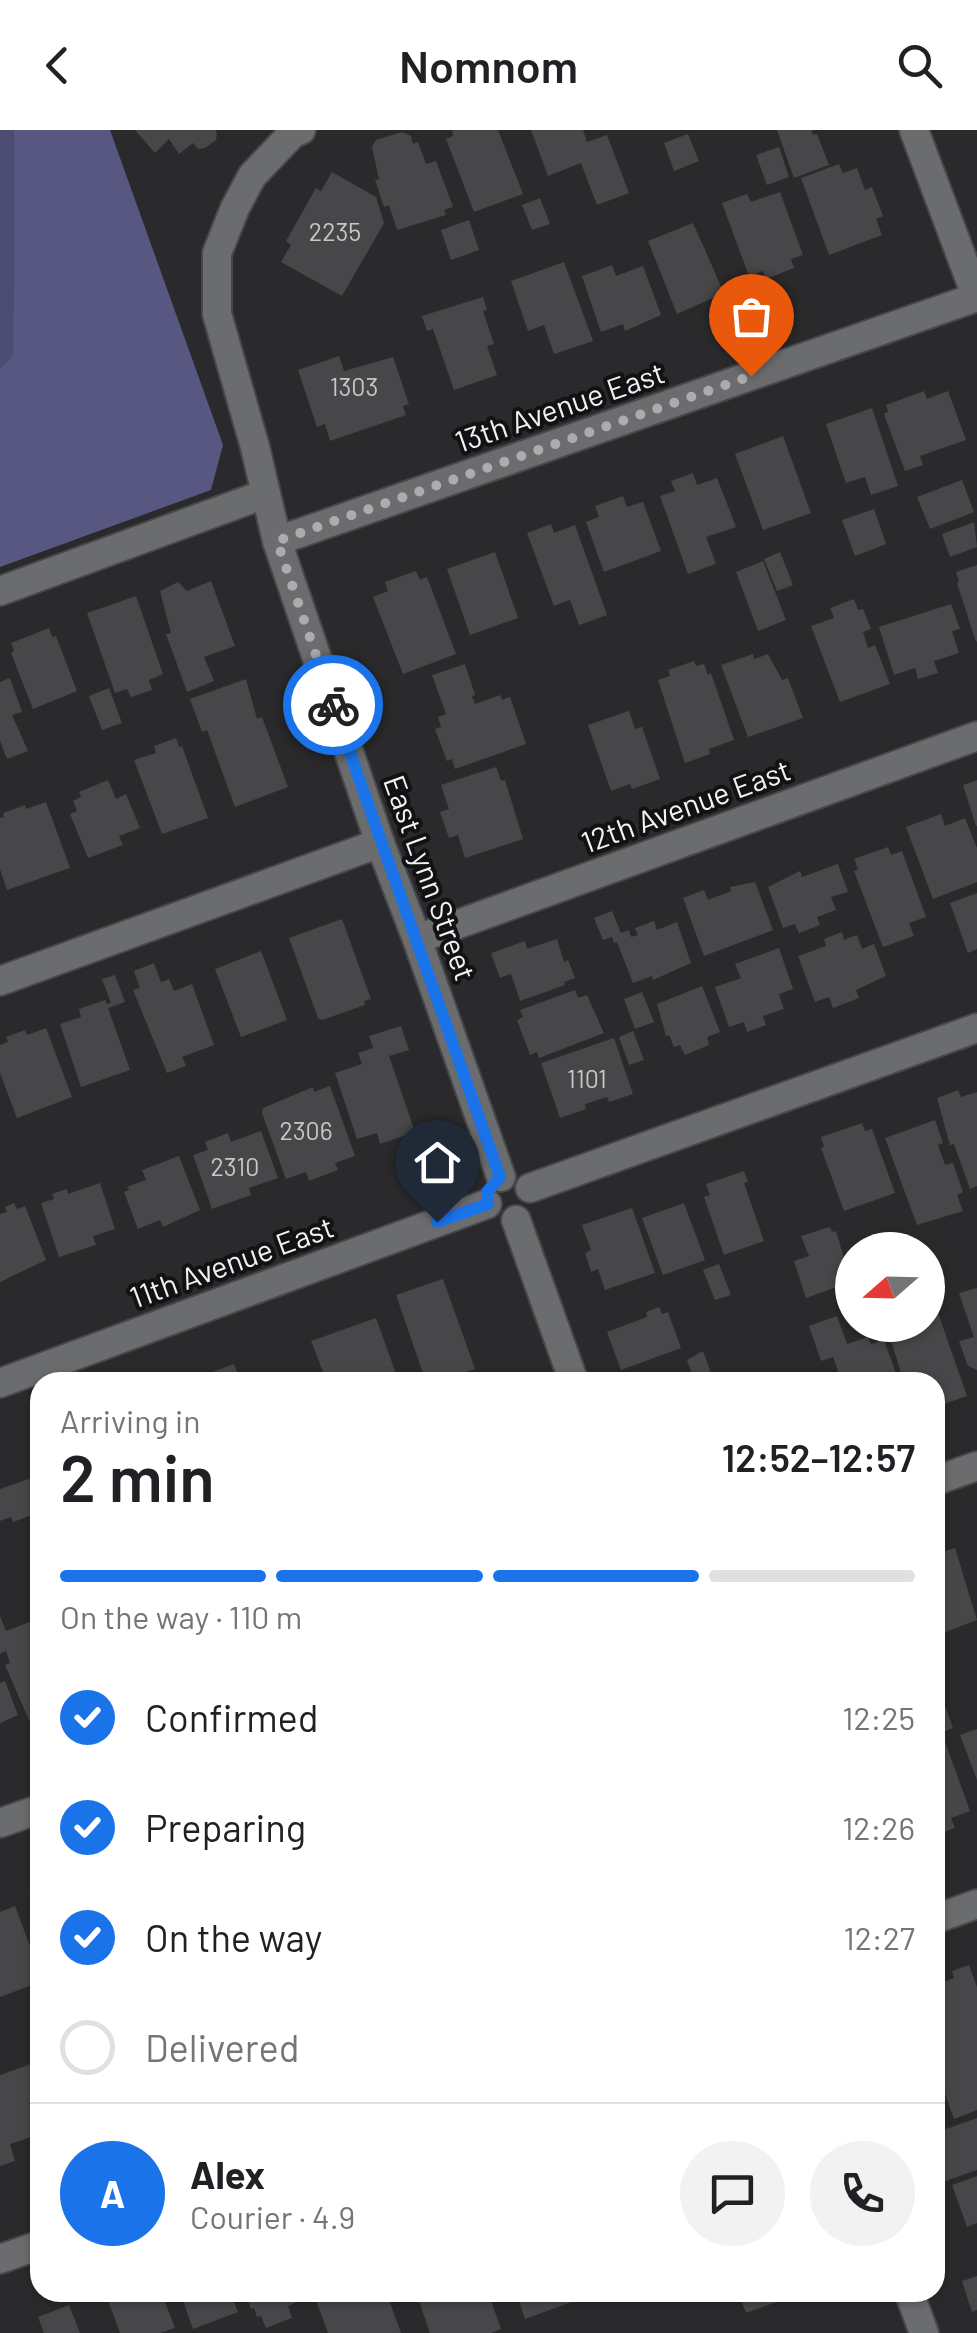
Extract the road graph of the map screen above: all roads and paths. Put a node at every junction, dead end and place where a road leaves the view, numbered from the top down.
1 (301, 130) edge
2 (914, 130) edge
3 (977, 297) edge
4 (265, 494) junction
5 (277, 541) junction
6 (0, 592) edge
7 (977, 736) edge
8 (380, 843) junction
9 (417, 938) junction
10 (0, 981) edge
11 (977, 1028) edge
12 (500, 1177) junction
13 (530, 1188) junction
14 (488, 1204) junction
15 (516, 1220) junction
16 (570, 1372) edge
17 (0, 1383) edge
18 (977, 1466) edge
19 (945, 1478) edge
20 (30, 1813) edge
21 (0, 1824) edge
22 (977, 1904) edge
23 (945, 1915) edge
24 (30, 2248) edge
25 (0, 2259) edge
26 (912, 2302) edge
27 (924, 2333) edge

1 - 4 street, East Lynn Street
2 - 3 street
3 - 5 street, 13th Avenue East
4 - 5 street, East Lynn Street
4 - 6 street
5 - 8 street, East Lynn Street
7 - 9 street, 12th Avenue East
8 - 9 street, East Lynn Street
8 - 10 street
9 - 12 street, East Lynn Street
11 - 13 street
12 - 13 street
12 - 14 street
13 - 15 street
14 - 15 street
14 - 17 street, 11th Avenue East
15 - 16 street
18 - 19 street
20 - 21 street
22 - 23 street
24 - 25 street
26 - 27 street

